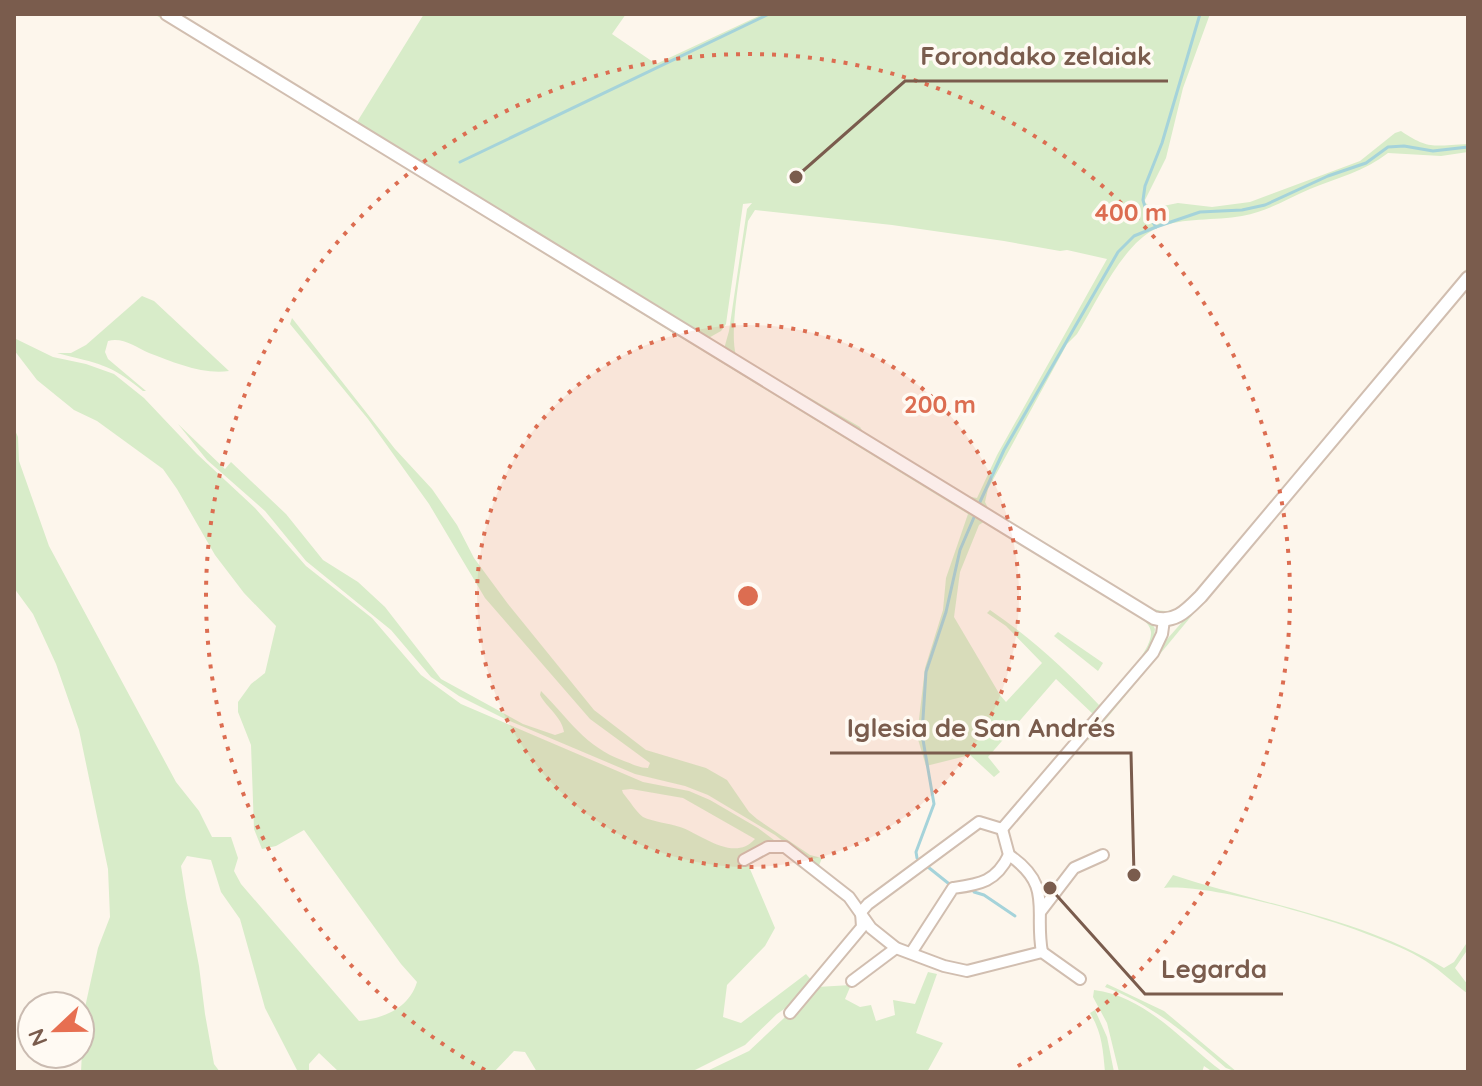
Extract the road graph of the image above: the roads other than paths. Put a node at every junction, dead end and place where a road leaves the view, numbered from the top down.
1 (167, 14) edge
2 (1468, 278) edge
3 (1164, 620) junction
4 (1002, 829) junction
5 (1009, 855) junction
6 (1103, 855) dead end
7 (744, 860) dead end
8 (1041, 911) junction
9 (861, 912) junction
10 (896, 948) junction
11 (1042, 952) junction
12 (911, 953) junction
13 (1080, 979) dead end
14 (852, 981) dead end
15 (790, 1013) dead end

1 - 3 street
2 - 3 street
3 - 4 street
4 - 5 street
4 - 9 street
5 - 8 street
5 - 12 street
6 - 8 street
7 - 9 street
8 - 11 street
9 - 10 street
9 - 15 street
10 - 12 street
10 - 14 street
11 - 12 street
11 - 13 street

